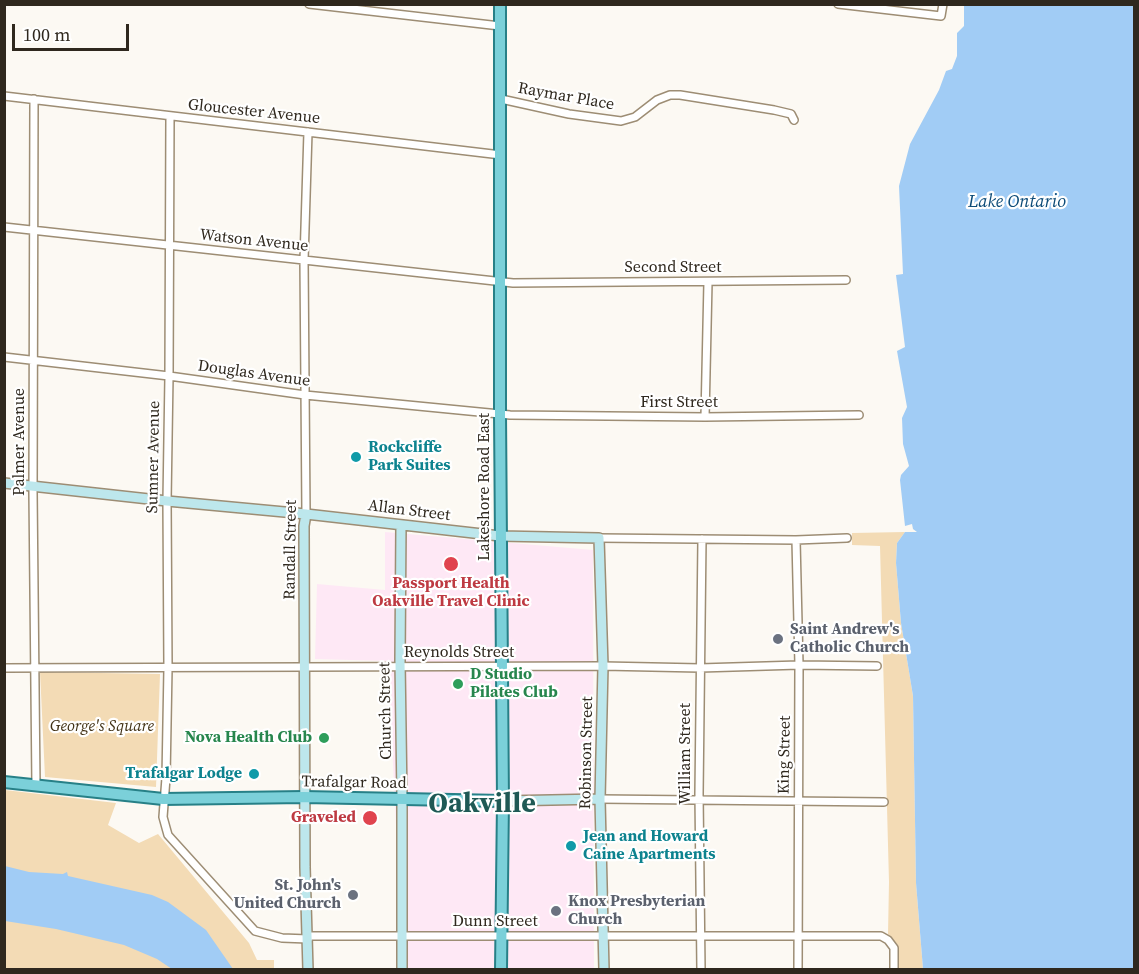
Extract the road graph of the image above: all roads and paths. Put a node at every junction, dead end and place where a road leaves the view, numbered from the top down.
1 (309, 4) edge
2 (500, 4) edge
3 (838, 4) edge
4 (943, 4) edge
5 (500, 26) junction
6 (4, 96) edge
7 (34, 99) junction
8 (501, 99) junction
9 (170, 116) junction
10 (794, 120) dead end
11 (308, 132) junction
12 (501, 155) junction
13 (4, 227) edge
14 (33, 231) junction
15 (169, 245) junction
16 (304, 260) junction
17 (846, 280) dead end
18 (501, 282) junction
19 (708, 282) junction
20 (4, 357) edge
21 (34, 360) junction
22 (169, 376) junction
23 (305, 395) junction
24 (500, 414) junction
25 (859, 415) dead end
26 (705, 417) junction
27 (4, 483) edge
28 (33, 487) junction
29 (167, 501) junction
30 (306, 514) junction
31 (401, 525) junction
32 (500, 536) junction
33 (599, 538) junction
34 (702, 538) junction
35 (847, 538) dead end
36 (796, 540) junction
37 (799, 665) junction
38 (603, 666) junction
39 (877, 666) dead end
40 (304, 667) junction
41 (400, 667) junction
42 (501, 667) junction
43 (4, 668) edge
44 (33, 668) junction
45 (168, 668) junction
46 (700, 668) junction
47 (4, 782) edge
48 (36, 786) junction
49 (304, 797) junction
50 (402, 798) junction
51 (163, 799) junction
52 (600, 799) junction
53 (798, 800) junction
54 (503, 801) junction
55 (699, 801) junction
56 (884, 802) dead end
57 (501, 935) junction
58 (402, 936) junction
59 (605, 936) junction
60 (798, 936) junction
61 (701, 937) junction
62 (308, 938) junction
63 (308, 969) edge
64 (402, 969) edge
65 (501, 969) edge
66 (604, 969) edge
67 (701, 969) edge
68 (798, 969) edge
69 (894, 969) edge

1 - 5 street
2 - 5 main road, Lakeshore Road East
3 - 4 street
5 - 8 main road, Lakeshore Road East
6 - 7 street, Gloucester Avenue
7 - 9 street, Gloucester Avenue
7 - 14 street, Palmer Avenue
8 - 10 street, Raymar Place
8 - 12 main road, Lakeshore Road East
9 - 11 street, Gloucester Avenue
9 - 15 street, Sumner Avenue
11 - 12 street, Gloucester Avenue
11 - 16 street, Randall Street
12 - 18 main road, Lakeshore Road East
13 - 14 street, Watson Avenue
14 - 15 street, Watson Avenue
14 - 21 street, Palmer Avenue
15 - 16 street, Watson Avenue
15 - 22 street, Sumner Avenue
16 - 18 street, Watson Avenue
16 - 23 street, Randall Street
17 - 19 street, Second Street
18 - 19 street, Second Street
18 - 24 main road, Lakeshore Road East
19 - 26 street
20 - 21 street, Douglas Avenue
21 - 22 street, Douglas Avenue
21 - 28 street, Palmer Avenue
22 - 23 street, Douglas Avenue
22 - 29 street, Sumner Avenue
23 - 24 street, Douglas Avenue
23 - 30 street, Randall Street
24 - 26 street, First Street
24 - 32 main road, Lakeshore Road East
25 - 26 street, First Street
27 - 28 street, Allan Street
28 - 29 street, Allan Street
28 - 44 street, Palmer Avenue
29 - 30 street, Allan Street
29 - 45 street, Sumner Avenue
30 - 31 street, Allan Street
30 - 40 street, Randall Street
31 - 32 street, Allan Street
31 - 41 street, Church Street
32 - 33 street, Allan Street
32 - 42 main road, Lakeshore Road East
33 - 34 street, Allan Street
33 - 38 street, Robinson Street
34 - 36 street, Allan Street
34 - 46 street, William Street
35 - 36 street, Allan Street
36 - 37 street, King Street
37 - 39 street, Reynolds Street
37 - 46 street, Reynolds Street
37 - 53 street, King Street
38 - 42 street, Reynolds Street
38 - 46 street, Reynolds Street
38 - 52 street, Robinson Street
40 - 41 street, Reynolds Street
40 - 45 street, Reynolds Street
40 - 49 street, Randall Street
41 - 42 street, Reynolds Street
41 - 50 street, Church Street
42 - 54 main road, Lakeshore Road East
43 - 44 street, Reynolds Street
44 - 45 street, Reynolds Street
44 - 48 street, Palmer Avenue
45 - 51 street, Sumner Avenue
46 - 55 street, William Street
47 - 48 main road, Trafalgar Road
48 - 51 main road, Trafalgar Road
49 - 50 main road, Trafalgar Road
49 - 51 main road, Trafalgar Road
49 - 62 street, Randall Street
50 - 54 main road, Trafalgar Road
50 - 58 street, Church Street
51 - 62 street, Dunn Street
52 - 54 street, Trafalgar Road
52 - 55 street, Trafalgar Road
52 - 59 street, Robinson Street
53 - 55 street, Trafalgar Road
53 - 56 street, Trafalgar Road
53 - 60 street, King Street
54 - 57 main road, Lakeshore Road East
55 - 61 street, William Street
57 - 58 street, Dunn Street
57 - 59 street, Dunn Street
57 - 65 main road, Lakeshore Road East
58 - 62 street, Dunn Street
58 - 64 street, Church Street
59 - 61 street, Dunn Street
59 - 66 street, Robinson Street
60 - 61 street, Dunn Street
60 - 68 street, King Street
60 - 69 street, Dunn Street
61 - 67 street, William Street
62 - 63 street, Randall Street

